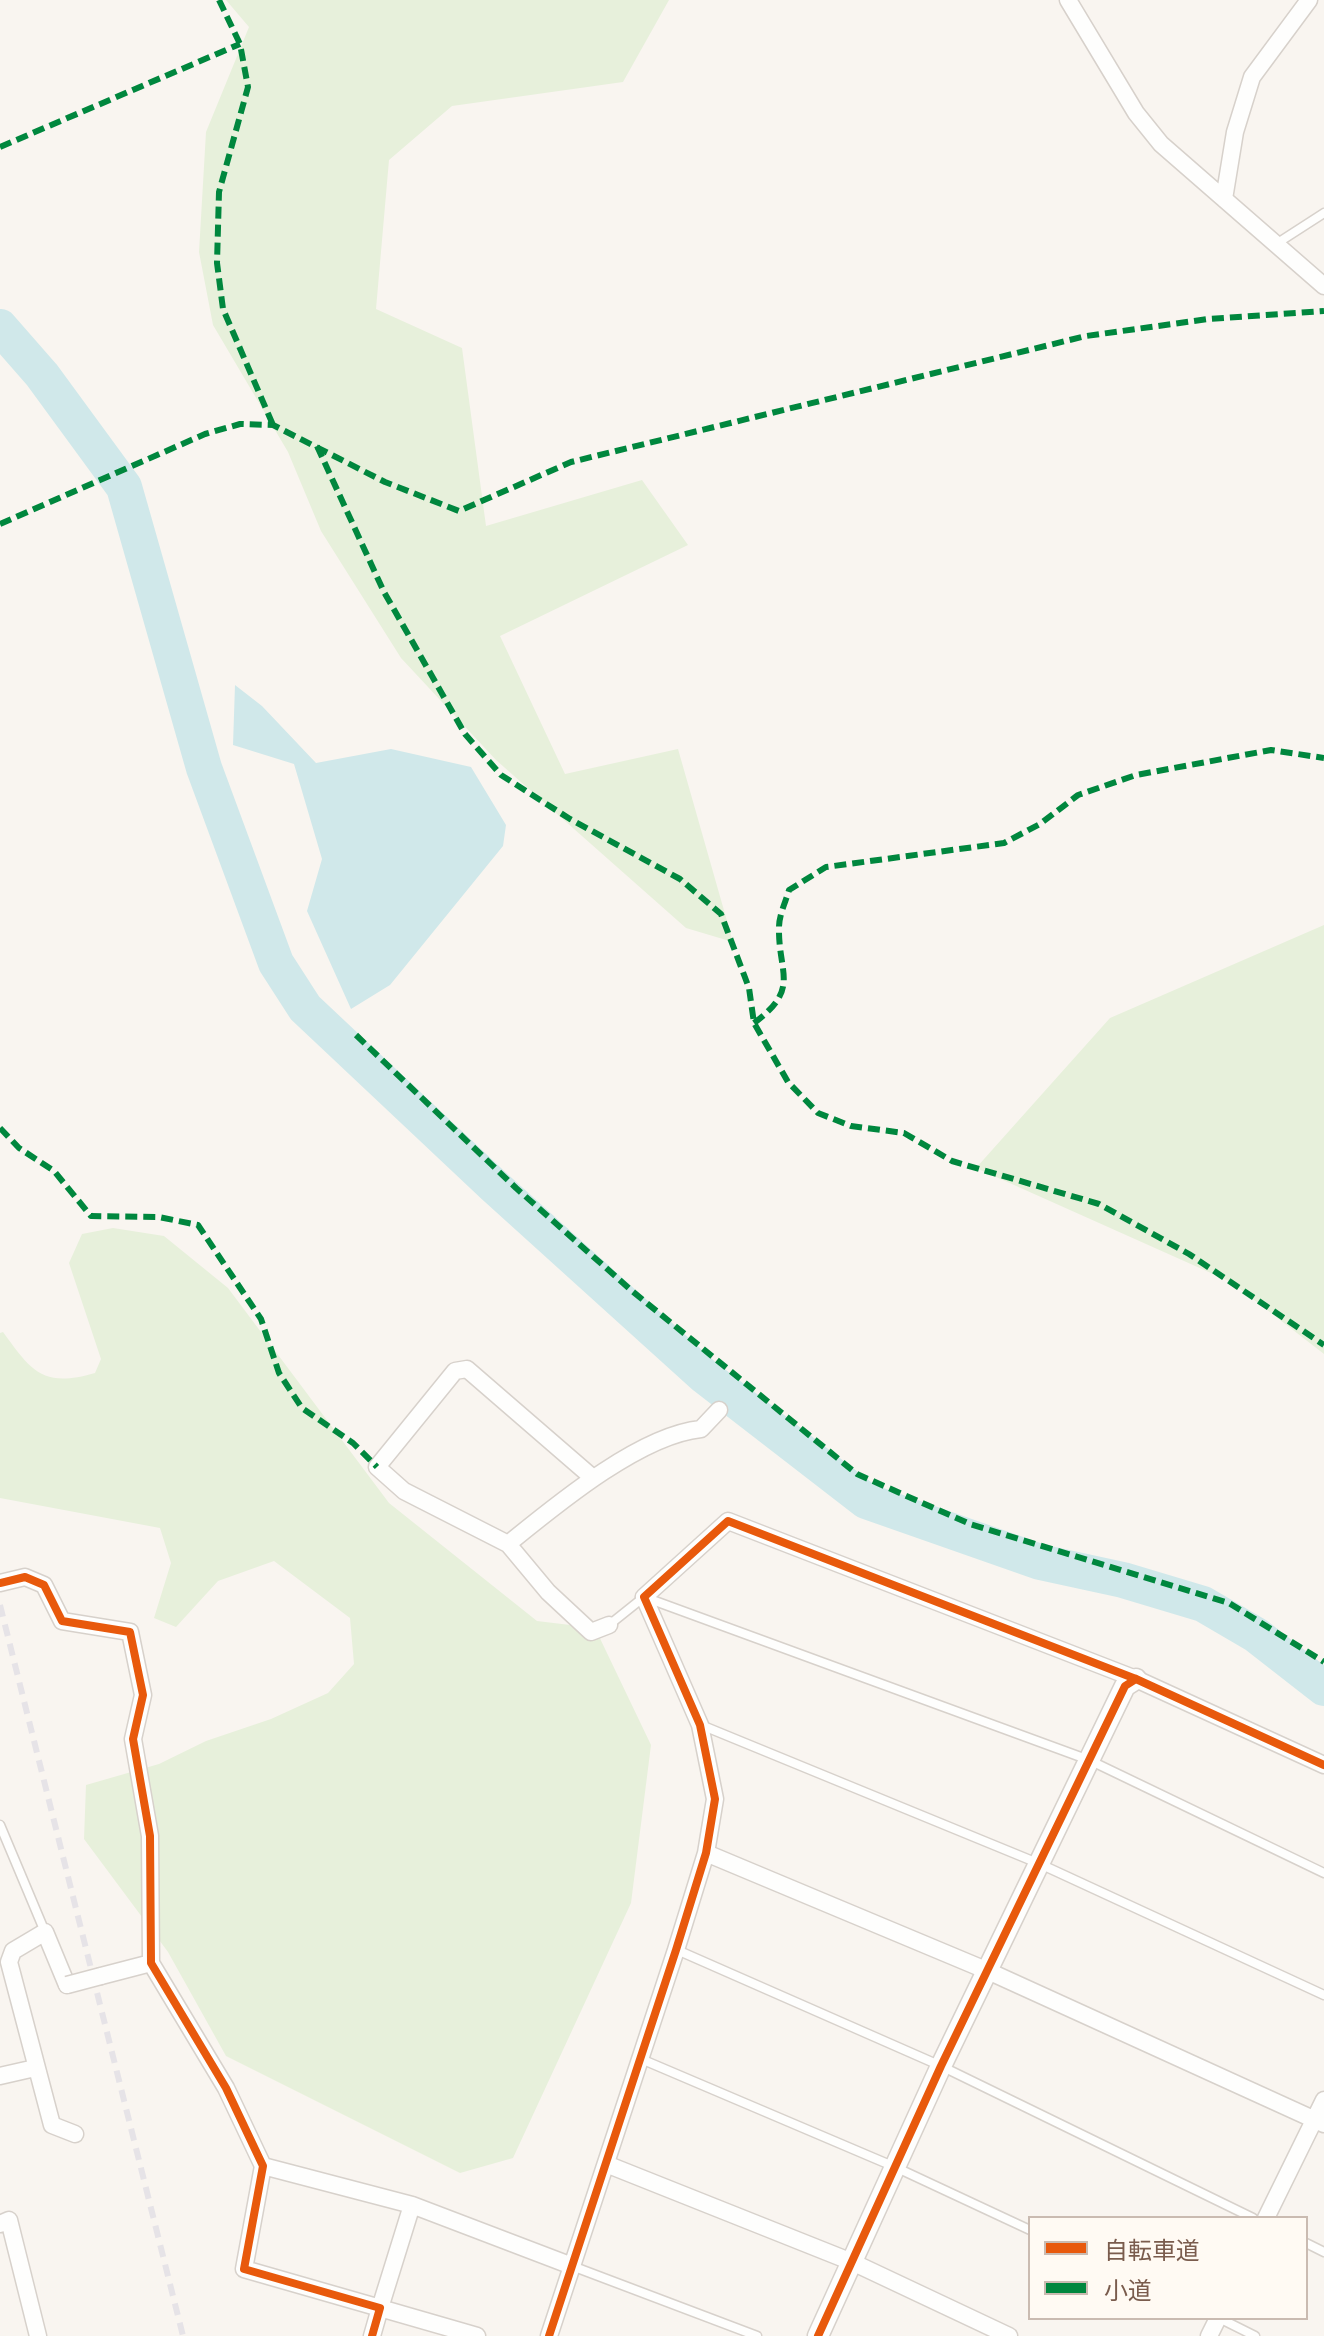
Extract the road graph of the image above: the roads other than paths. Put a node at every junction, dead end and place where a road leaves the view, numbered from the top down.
1 (1068, 0) edge
2 (1309, 0) edge
3 (1224, 199) junction
4 (1324, 213) edge
5 (1276, 244) junction
6 (1324, 286) edge
7 (719, 1410) dead end
8 (593, 1478) junction
9 (508, 1544) junction
10 (0, 1583) edge
11 (644, 1597) junction
12 (609, 1625) joint
13 (1136, 1679) junction
14 (700, 1725) junction
15 (1089, 1760) junction
16 (1324, 1765) edge
17 (0, 1825) edge
18 (706, 1853) junction
19 (1040, 1864) junction
20 (1324, 1873) edge
21 (45, 1932) junction
22 (676, 1950) junction
23 (151, 1963) junction
24 (988, 1971) junction
25 (1324, 1995) edge
26 (640, 2058) junction
27 (941, 2066) junction
28 (35, 2068) junction
29 (0, 2076) edge
30 (1324, 2100) edge
31 (1319, 2122) edge
32 (75, 2134) dead end
33 (606, 2164) junction
34 (263, 2166) junction
35 (895, 2167) junction
36 (412, 2205) junction
37 (1249, 2216) edge
38 (1267, 2216) edge
39 (0, 2224) edge
40 (1028, 2229) edge
41 (852, 2262) junction
42 (572, 2266) junction
43 (380, 2308) junction
44 (1222, 2320) edge
45 (38, 2336) edge
46 (372, 2336) edge
47 (477, 2336) edge
48 (549, 2336) edge
49 (757, 2336) edge
50 (818, 2336) edge
51 (1009, 2336) edge
52 (1255, 2336) edge

1 - 3 street
2 - 3 street
3 - 5 street
4 - 5 lane
5 - 6 street
7 - 8 street
8 - 9 street
8 - 9 street
9 - 12 street
10 - 23 street
11 - 12 lane
11 - 13 street
11 - 14 street
11 - 15 lane
13 - 15 street
13 - 16 street
14 - 18 street
14 - 19 lane
15 - 19 street
15 - 20 lane
17 - 21 lane
18 - 22 street
18 - 24 street
19 - 24 street
19 - 25 lane
21 - 23 street, bridge
21 - 28 street
22 - 26 street
22 - 27 lane
23 - 34 street
24 - 27 street
24 - 31 street
26 - 33 street
26 - 35 lane
27 - 35 street
27 - 37 lane
28 - 29 street
28 - 32 street
30 - 31 street
31 - 38 street
33 - 41 street
33 - 42 street
34 - 36 street
34 - 43 street
35 - 40 lane
35 - 41 street
36 - 42 street
36 - 43 street
39 - 45 street
41 - 50 street
41 - 51 street
42 - 48 street
42 - 49 lane
43 - 46 street
43 - 47 street
44 - 52 lane

